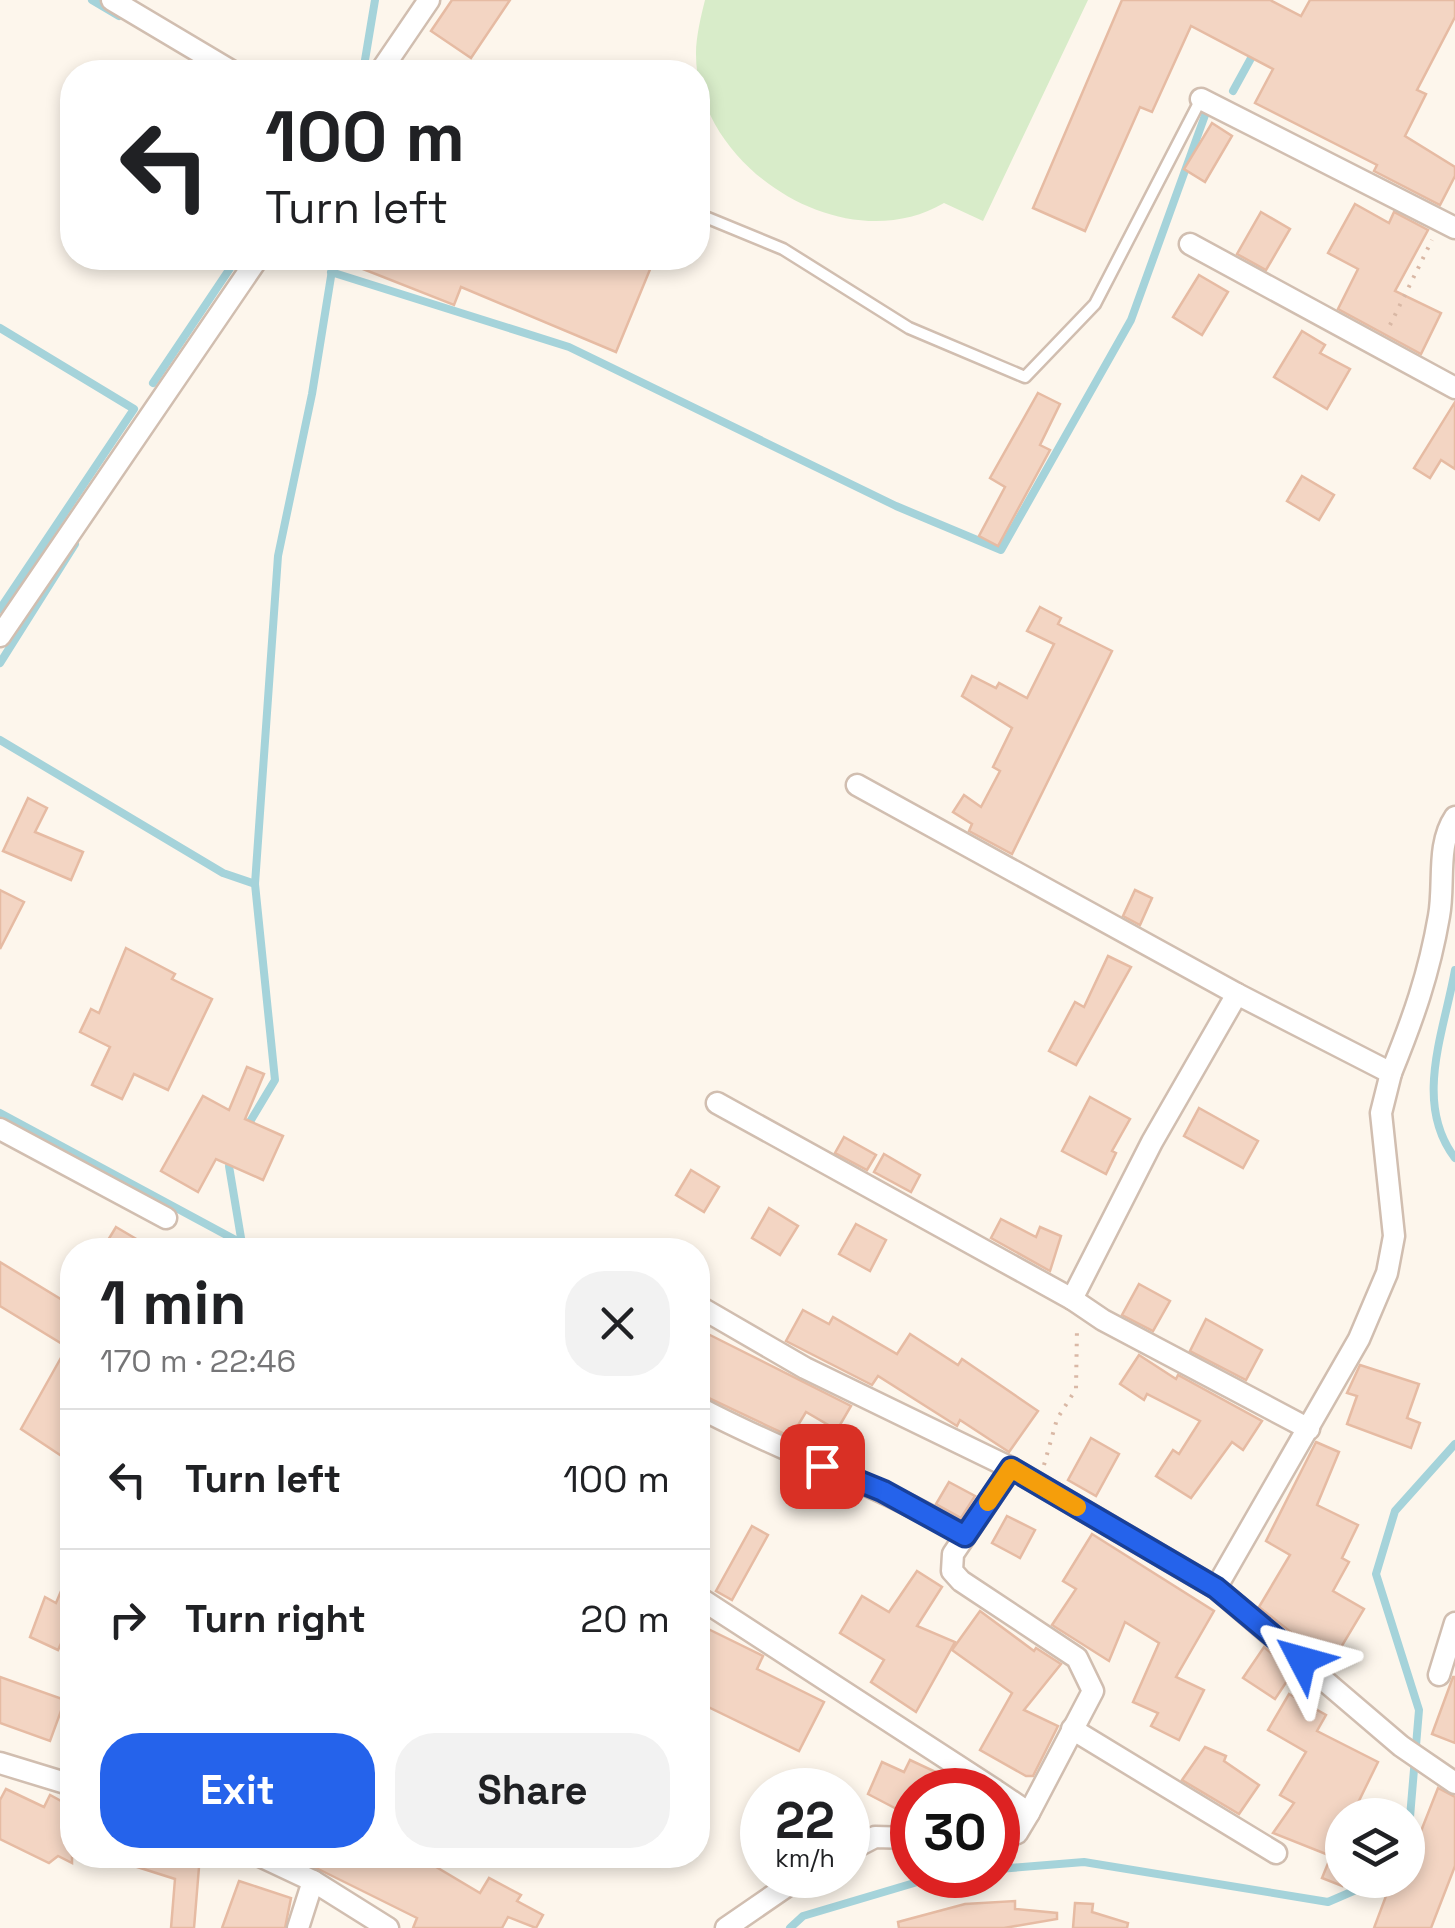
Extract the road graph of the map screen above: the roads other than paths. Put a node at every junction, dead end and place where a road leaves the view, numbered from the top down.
1 (112, 0) edge
2 (429, 0) edge
3 (213, 60) edge
4 (388, 60) edge
5 (1201, 99) joint
6 (710, 219) edge
7 (1449, 225) edge
8 (1190, 244) dead end
9 (250, 270) edge
10 (1455, 388) edge
11 (0, 636) edge
12 (857, 785) dead end
13 (1455, 818) edge
14 (1237, 994) junction
15 (1391, 1073) junction
16 (717, 1103) dead end
17 (0, 1127) edge
18 (166, 1218) dead end
19 (1072, 1299) junction
20 (710, 1313) edge
21 (710, 1414) edge
22 (1308, 1428) junction
23 (1011, 1468) junction
24 (965, 1536) junction
25 (1216, 1588) junction
26 (710, 1605) edge
27 (1455, 1623) edge
28 (1440, 1676) dead end
29 (1072, 1729) junction
30 (0, 1763) edge
31 (961, 1768) edge
32 (60, 1781) edge
33 (1455, 1783) edge
34 (1020, 1807) edge
35 (1030, 1813) junction
36 (1020, 1828) edge
37 (1276, 1853) dead end
38 (286, 1868) edge
39 (313, 1881) junction
40 (769, 1898) edge
41 (298, 1928) edge
42 (388, 1928) edge
43 (726, 1928) edge

1 - 3 street
2 - 4 street
5 - 6 lane
5 - 7 street
8 - 10 street
9 - 11 street
12 - 14 street
13 - 15 street
14 - 15 street
14 - 19 street
15 - 22 street
16 - 19 street
17 - 18 street
19 - 22 street
20 - 23 street
21 - 24 street
22 - 25 street
23 - 24 street
23 - 25 street
24 - 29 street
25 - 33 street
26 - 31 street
27 - 28 street
29 - 35 street
29 - 37 street
30 - 32 street
34 - 35 street
35 - 36 street
38 - 39 street
39 - 41 street
39 - 42 street
40 - 43 street

